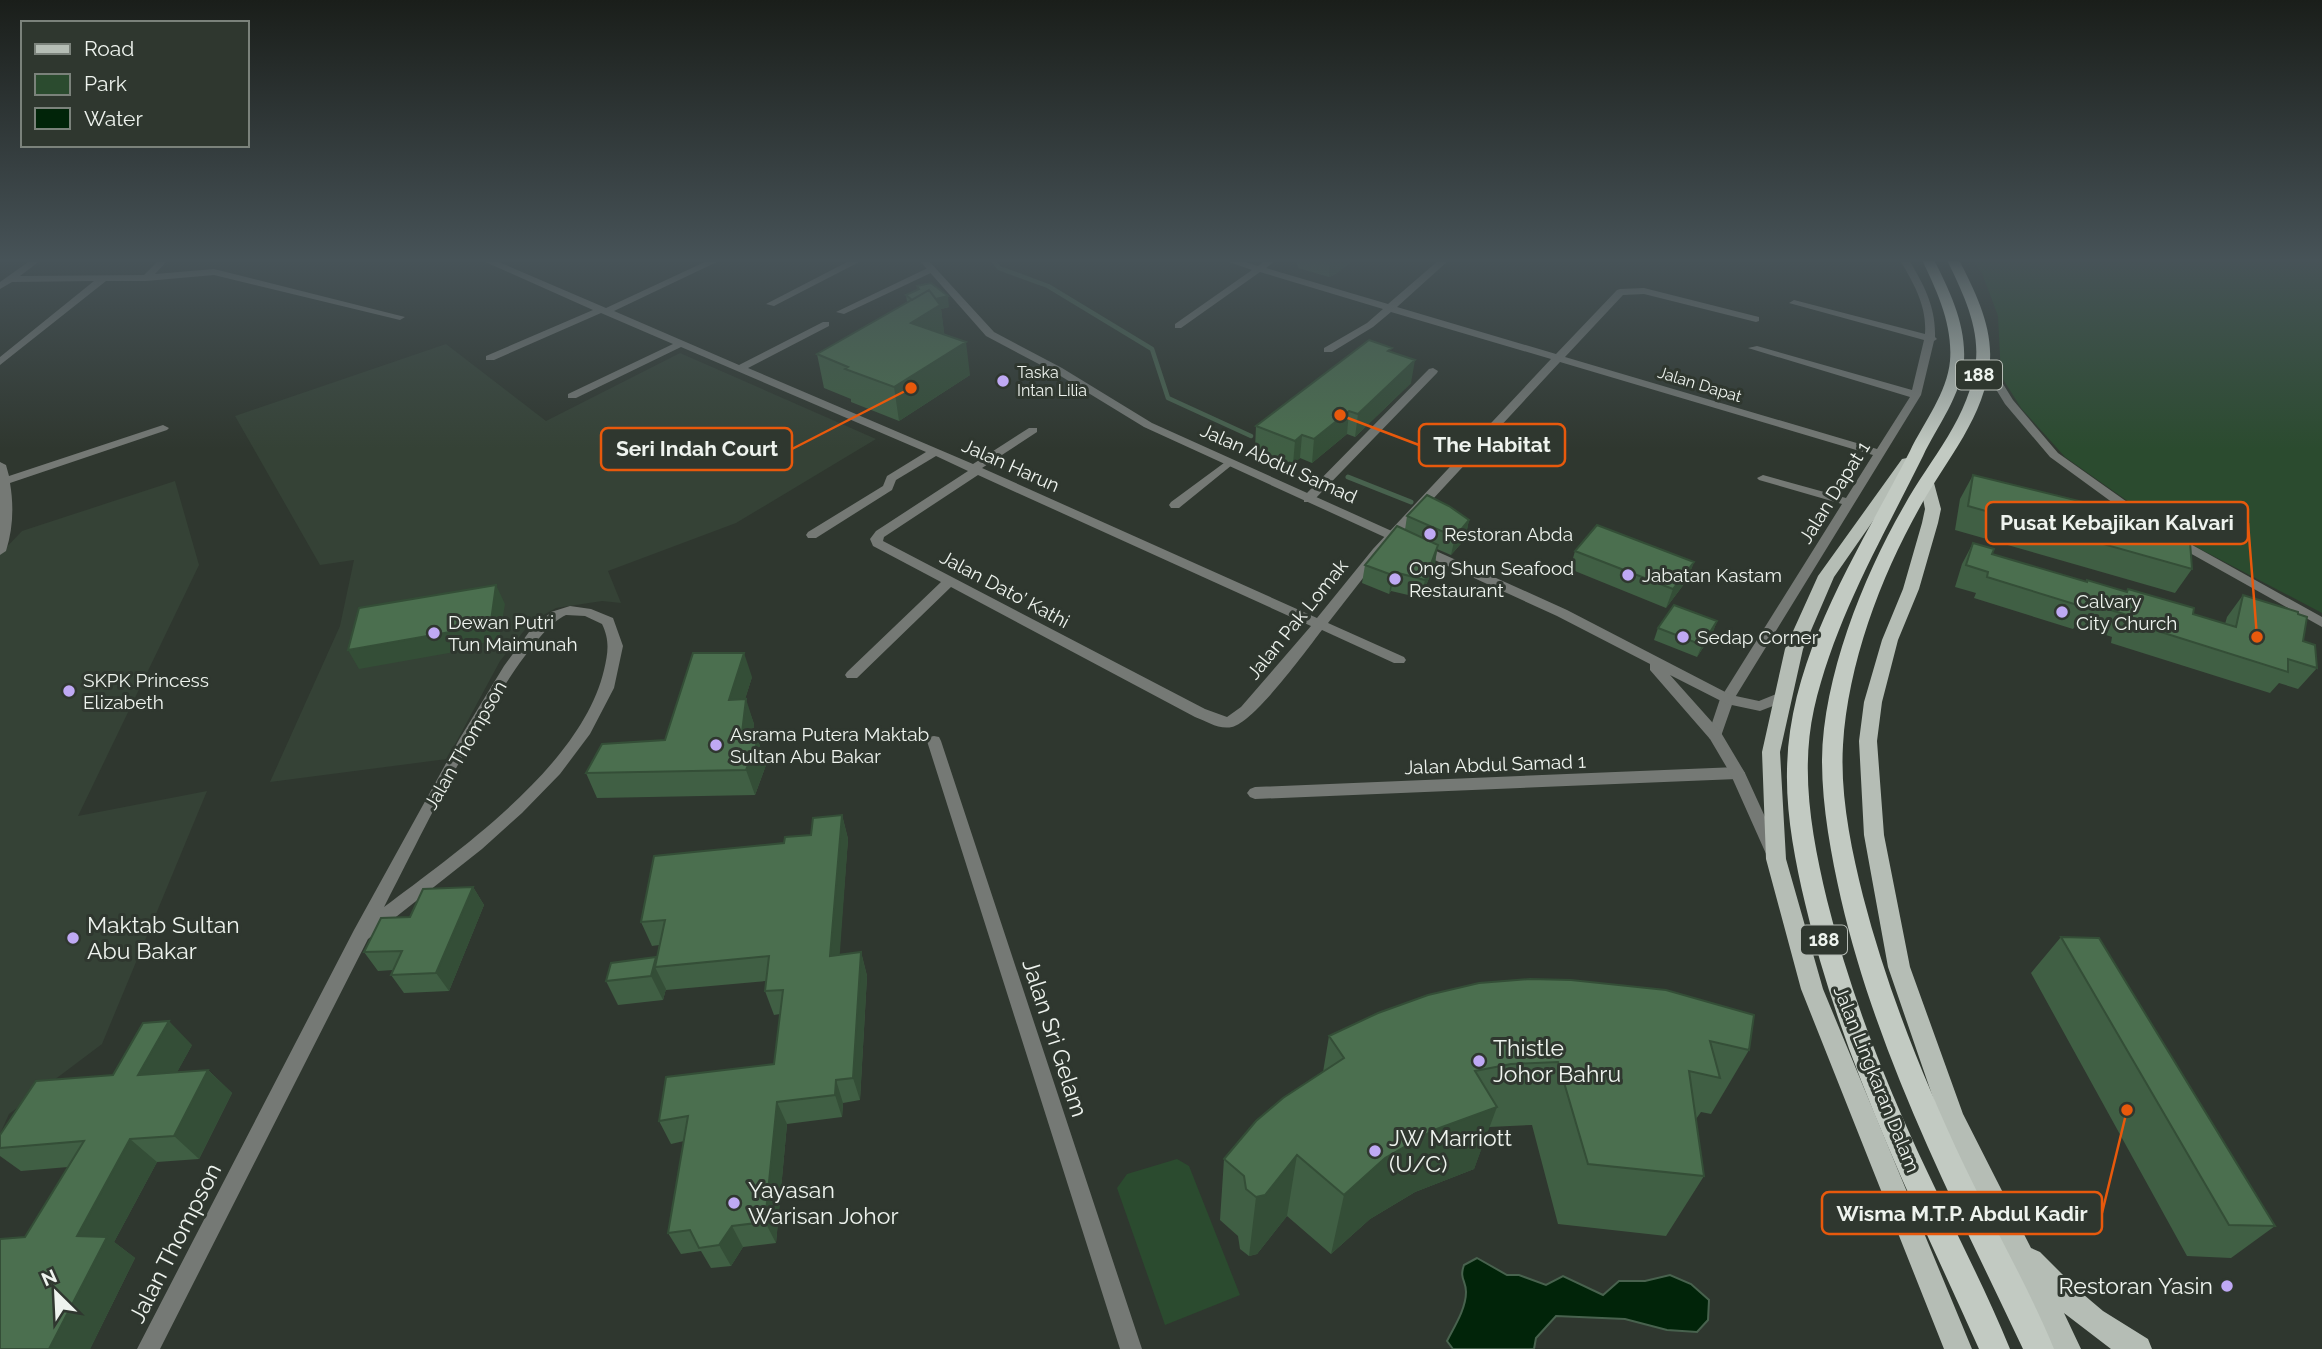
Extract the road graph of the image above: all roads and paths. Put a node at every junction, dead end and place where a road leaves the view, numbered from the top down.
1 (48, 323) edge
2 (574, 323) edge
3 (631, 323) edge
4 (977, 323) edge
5 (1182, 323) edge
6 (1373, 323) edge
7 (1438, 323) edge
8 (1590, 323) edge
9 (1870, 323) edge
10 (1931, 323) edge
11 (1954, 323) edge
12 (1979, 323) edge
13 (826, 324) dead end
14 (1178, 326) dead end
15 (1932, 339) junction
16 (680, 344) junction
17 (1753, 348) dead end
18 (1328, 350) dead end
19 (490, 358) dead end
20 (1556, 358) junction
21 (1983, 360) junction
22 (0, 362) edge
23 (739, 369) junction
24 (1433, 371) dead end
25 (1916, 395) junction
26 (572, 396) dead end
27 (163, 428) dead end
28 (1032, 430) dead end
29 (1923, 440) junction
30 (935, 452) junction
31 (1881, 454) junction
32 (1227, 463) junction
33 (0, 465) edge
34 (975, 469) junction
35 (1763, 478) dead end
36 (6, 481) junction
37 (1927, 483) junction
38 (1306, 498) junction
39 (1850, 503) junction
40 (1175, 505) dead end
41 (1895, 519) junction
42 (812, 535) dead end
43 (1391, 537) junction
44 (0, 551) edge
45 (950, 581) junction
46 (2322, 623) edge
47 (1320, 625) junction
48 (1647, 659) junction
49 (1399, 660) dead end
50 (852, 675) dead end
51 (1781, 697) junction
52 (1727, 699) junction
53 (1230, 722) joint
54 (1716, 735) junction
55 (934, 741) dead end
56 (1737, 773) junction
57 (1255, 793) dead end
58 (1776, 859) junction
59 (360, 935) junction
60 (2015, 1243) junction
61 (148, 1349) edge
62 (1131, 1349) edge
63 (1958, 1349) edge
64 (1995, 1349) edge
65 (2039, 1349) edge
66 (2067, 1349) edge
67 (2138, 1349) edge

1 - 22 street
2 - 19 street
3 - 16 street, Jalan Harun
4 - 32 street, Jalan Abdul Samad
5 - 14 street
6 - 18 street
7 - 20 street, Jalan Dapat
8 - 20 street, Jalan Pak Lomak
9 - 15 street
10 - 15 street, Jalan Dapat 1
11 - 29 highway, Jalan Lingkaran Dalam / 188
12 - 21 highway, Jalan Lingkaran Dalam / 188
13 - 23 street
15 - 25 street, Jalan Dapat 1
16 - 23 street, Jalan Harun
16 - 26 street
17 - 25 street
20 - 31 street, Jalan Dapat
20 - 43 street, Jalan Pak Lomak
21 - 37 highway, Jalan Lingkaran Dalam / 188
21 - 46 street
23 - 30 street, Jalan Harun
24 - 38 street
25 - 31 street, Jalan Dapat 1
27 - 36 street
28 - 34 street
29 - 41 highway, Jalan Lingkaran Dalam / 188
29 - 51 main road, Jalan Lingkaran Dalam
30 - 34 street, Jalan Harun
30 - 42 street
31 - 39 street, Jalan Dapat 1
32 - 38 street, Jalan Abdul Samad
32 - 40 street
33 - 36 street
34 - 45 street, Jalan Dato’ Kathi
34 - 47 street, Jalan Harun
35 - 39 street
36 - 44 street
37 - 41 highway, Jalan Lingkaran Dalam / 188
37 - 60 main road
38 - 43 street, Jalan Abdul Samad
39 - 52 street, Jalan Dapat 1
41 - 64 highway, Jalan Lingkaran Dalam / 188
41 - 65 highway, Jalan Lingkaran Dalam / 188
43 - 47 street, Jalan Pak Lomak
43 - 48 street, Jalan Abdul Samad
45 - 50 street
45 - 53 street, Jalan Dato’ Kathi
47 - 49 street, Jalan Harun
47 - 53 street, Jalan Pak Lomak
48 - 52 street, Jalan Abdul Samad
48 - 54 street, Jalan Abdul Samad
51 - 52 street, Jalan Abdul Samad
51 - 58 main road, Jalan Lingkaran Dalam
52 - 54 street, Jalan Dapat 1
54 - 56 street, Jalan Abdul Samad
55 - 62 street, Jalan Sri Gelam
56 - 57 street, Jalan Abdul Samad 1
56 - 58 street, Jalan Abdul Samad
58 - 63 main road, Jalan Lingkaran Dalam
59 - 59 street, Jalan Thompson
59 - 61 street, Jalan Thompson
60 - 66 main road
60 - 67 main road

